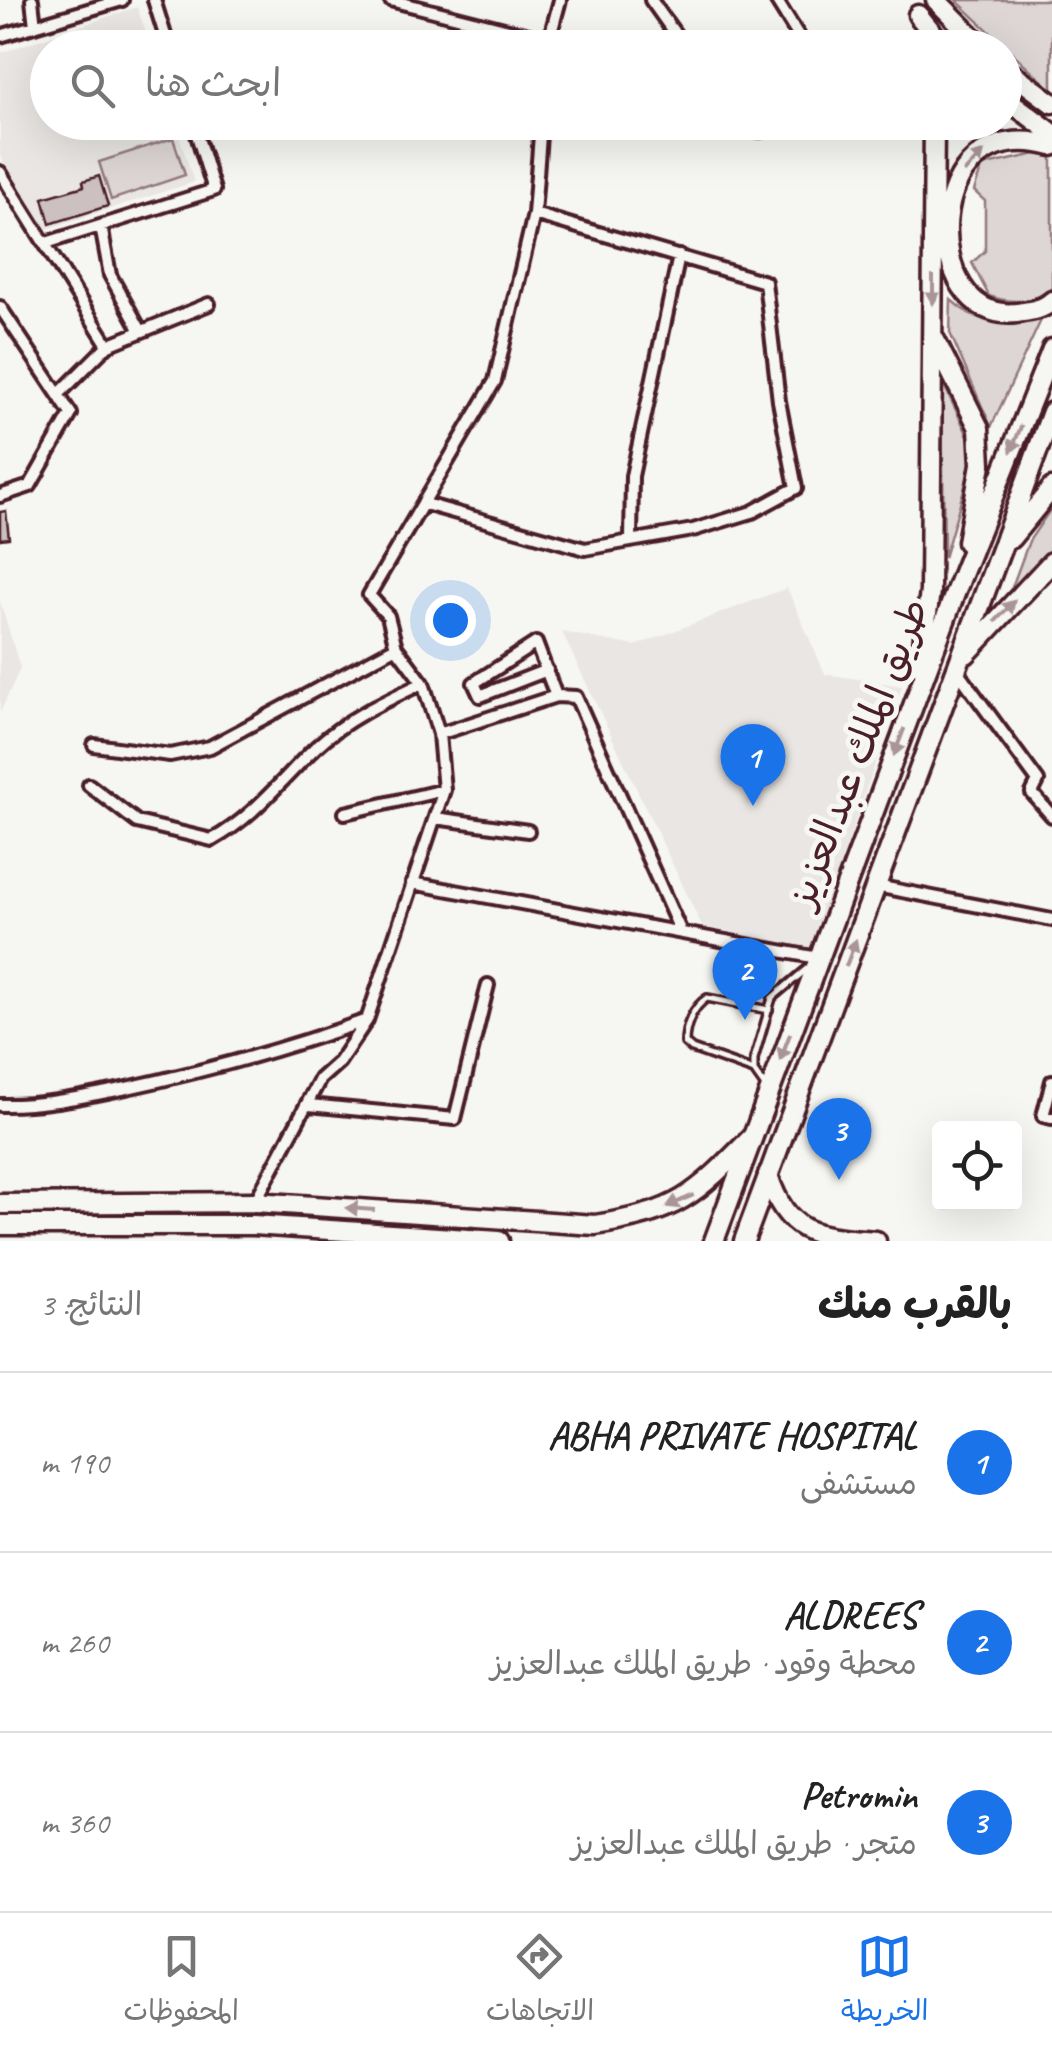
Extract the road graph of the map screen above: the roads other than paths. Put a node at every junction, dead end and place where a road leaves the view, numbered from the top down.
1 (32, 0) edge
2 (122, 0) edge
3 (154, 0) edge
4 (390, 0) edge
5 (560, 0) edge
6 (651, 0) edge
7 (776, 0) edge
8 (936, 0) edge
9 (420, 4) edge
10 (35, 26) junction
11 (163, 30) edge
12 (503, 30) edge
13 (552, 30) edge
14 (673, 30) edge
15 (795, 30) edge
16 (922, 30) edge
17 (930, 30) edge
18 (966, 30) edge
19 (0, 36) edge
20 (1022, 80) edge
21 (1052, 103) edge
22 (1022, 111) edge
23 (1052, 133) edge
24 (199, 140) edge
25 (540, 140) edge
26 (934, 140) edge
27 (1052, 146) edge
28 (0, 172) edge
29 (534, 214) junction
30 (102, 226) junction
31 (46, 243) junction
32 (678, 256) junction
33 (1052, 301) edge
34 (209, 304) dead end
35 (0, 307) edge
36 (141, 331) junction
37 (933, 335) junction
38 (108, 344) junction
39 (1052, 348) edge
40 (58, 394) junction
41 (1052, 412) edge
42 (1052, 488) edge
43 (0, 496) edge
44 (425, 504) junction
45 (631, 540) junction
46 (998, 554) junction
47 (1052, 562) edge
48 (960, 580) junction
49 (396, 647) junction
50 (958, 666) junction
51 (546, 670) junction
52 (423, 684) junction
53 (917, 695) junction
54 (556, 696) junction
55 (438, 734) junction
56 (94, 746) dead end
57 (89, 784) dead end
58 (444, 790) junction
59 (345, 813) dead end
60 (1052, 816) edge
61 (435, 818) junction
62 (528, 830) dead end
63 (412, 883) junction
64 (876, 886) junction
65 (1052, 920) edge
66 (680, 930) junction
67 (818, 958) junction
68 (488, 984) dead end
69 (769, 1010) junction
70 (367, 1020) junction
71 (754, 1071) junction
72 (1052, 1081) edge
73 (768, 1090) junction
74 (310, 1105) junction
75 (0, 1106) edge
76 (1052, 1118) edge
77 (752, 1137) junction
78 (768, 1175) junction
79 (254, 1202) junction
80 (0, 1206) edge
81 (0, 1225) edge
82 (118, 1225) junction
83 (595, 1225) junction
84 (498, 1241) edge
85 (612, 1241) edge
86 (714, 1241) edge
87 (744, 1241) edge
88 (863, 1241) edge
89 (876, 1241) edge

1 - 10 street
2 - 10 street
3 - 11 street
4 - 9 street
5 - 13 street
6 - 14 street
7 - 15 street
8 - 18 main road
9 - 12 street
10 - 19 street
16 - 17 main road
20 - 21 main road
22 - 23 main road
24 - 30 street
25 - 29 street
26 -> 37 main road
33 -> 27 main road
28 - 31 street
29 - 32 street
29 - 44 street
30 - 31 street
30 - 36 street
31 - 38 street
32 - 45 street
32 - 45 street
34 - 36 street
35 - 40 street
36 - 38 street
37 - 48 main road
37 - 53 main road
38 - 40 street
39 -> 48 main road, طريق الملك عبدالعزيز
40 - 43 street
41 - 46 main road, طريق الملك عبدالعزيز
42 - 46 main road
44 - 45 street
44 - 49 street
46 - 50 main road, طريق الملك عبدالعزيز
50 -> 47 main road
48 - 53 main road, طريق الملك عبدالعزيز
49 - 52 street
49 - 56 street
50 - 60 street
50 - 64 main road, طريق الملك عبدالعزيز
51 - 51 street
51 - 54 street
52 - 55 street
52 - 57 street
53 -> 67 main road, طريق الملك عبدالعزيز
54 - 55 street
54 - 66 street
55 - 58 street
58 - 59 street
58 - 61 street
61 - 62 street
61 - 63 street
63 - 66 street
63 - 70 street
64 - 65 street
78 -> 64 main road, طريق الملك عبدالعزيز
66 - 67 street
67 - 69 lane
67 -> 73 main road, طريق الملك عبدالعزيز
68 - 74 street
69 - 71 lane
69 - 71 lane
70 - 74 street
70 - 75 street
71 - 73 lane
72 - 76 street
73 - 77 main road, طريق الملك عبدالعزيز
74 - 79 street
77 -> 83 main road
77 - 86 main road, طريق الملك عبدالعزيز
78 - 87 main road, طريق الملك عبدالعزيز
78 - 88 main road
79 - 80 main road
83 -> 79 main road
80 - 82 main road
81 - 82 main road
82 - 84 main road
83 - 85 main road
88 - 89 main road

